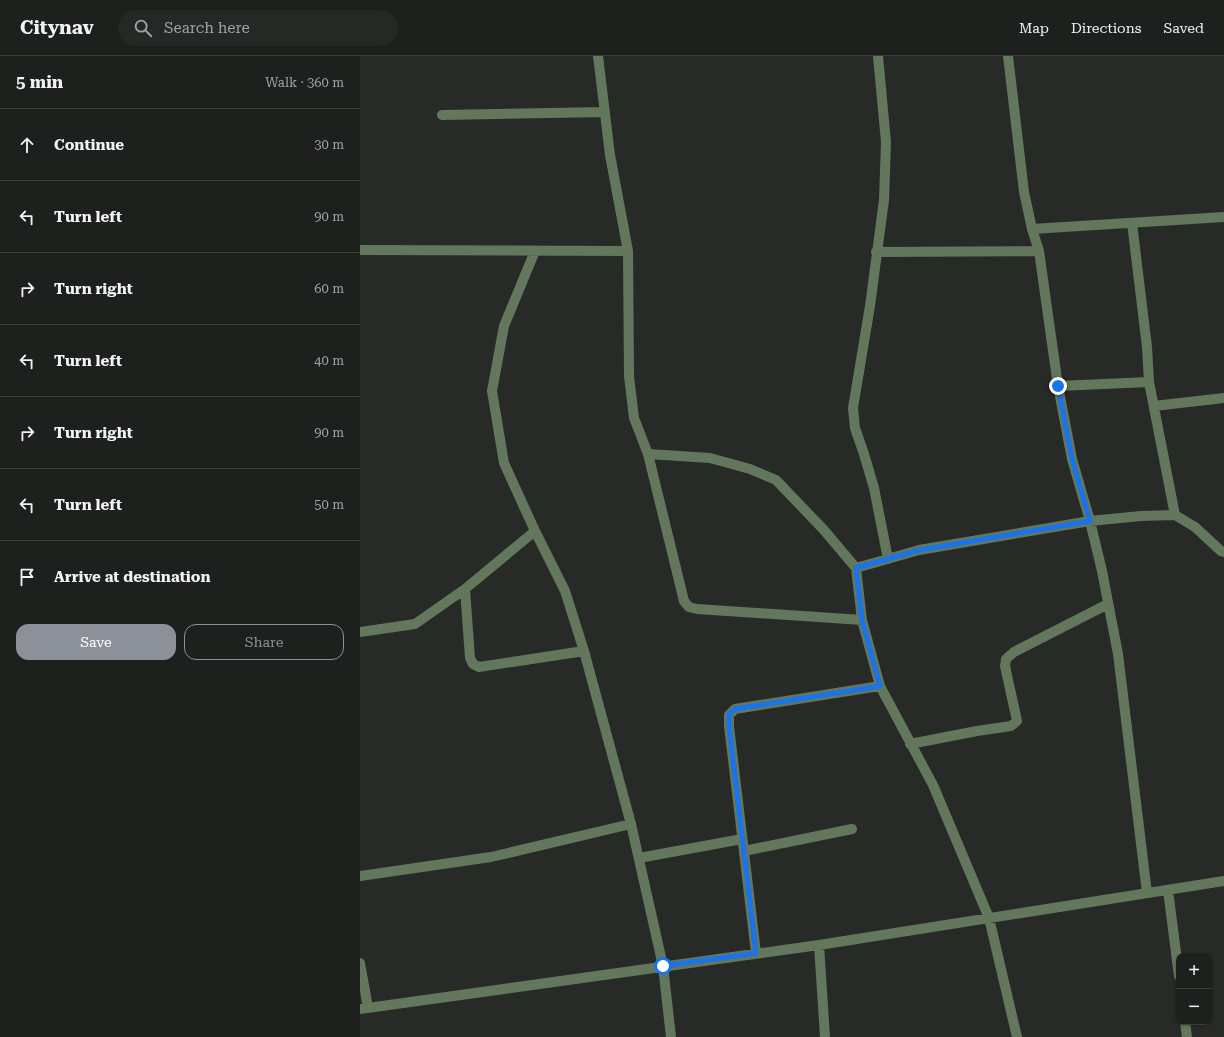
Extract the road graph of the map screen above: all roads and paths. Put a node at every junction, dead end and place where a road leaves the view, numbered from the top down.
1 (598, 56) edge
2 (878, 56) edge
3 (1008, 56) edge
4 (605, 112) junction
5 (442, 115) dead end
6 (1224, 217) edge
7 (1132, 223) junction
8 (1032, 229) junction
9 (360, 250) edge
10 (535, 251) junction
11 (628, 251) junction
12 (1039, 251) junction
13 (876, 252) junction
14 (1149, 382) junction
15 (1058, 386) junction
16 (1224, 398) edge
17 (1154, 406) junction
18 (648, 454) junction
19 (1175, 515) junction
20 (1090, 521) junction
21 (535, 531) junction
22 (1224, 552) edge
23 (888, 559) junction
24 (856, 568) junction
25 (465, 589) junction
26 (1108, 604) junction
27 (862, 620) junction
28 (360, 632) edge
29 (584, 651) junction
30 (880, 686) junction
31 (910, 744) junction
32 (631, 824) junction
33 (852, 828) dead end
34 (742, 839) junction
35 (744, 851) junction
36 (639, 858) junction
37 (360, 876) edge
38 (1224, 881) edge
39 (1168, 890) junction
40 (1147, 893) junction
41 (989, 918) junction
42 (819, 945) junction
43 (756, 953) junction
44 (1176, 953) edge
45 (360, 963) edge
46 (663, 966) junction
47 (364, 1008) edge
48 (1185, 1025) edge
49 (671, 1037) edge
50 (825, 1037) edge
51 (1017, 1037) edge
52 (1187, 1037) edge

1 - 4 street
2 - 13 street
3 - 8 street
4 - 5 street
4 - 11 street
6 - 7 street
7 - 8 street
7 - 14 street
8 - 12 street
9 - 10 street
10 - 11 street
10 - 21 street
11 - 18 street
12 - 13 street
12 - 15 street
13 - 23 street
14 - 15 street
14 - 17 street
15 - 20 street
16 - 17 street
17 - 19 street
18 - 24 street
18 - 27 street
19 - 20 street
19 - 22 street
20 - 23 street
20 - 26 street
21 - 25 street
21 - 29 street
23 - 24 street
24 - 27 street
25 - 28 street
25 - 29 street
26 - 31 street
26 - 40 street
27 - 30 street
29 - 32 street
30 - 31 street
30 - 34 street
31 - 41 street
32 - 36 street
32 - 37 street
33 - 35 street
34 - 35 street
34 - 36 street
35 - 43 street
36 - 46 street
38 - 39 street
39 - 40 street
39 - 44 street
40 - 41 street
41 - 42 street
41 - 51 street
42 - 43 street
42 - 50 street
43 - 46 street
45 - 47 street
46 - 47 street
46 - 49 street
48 - 52 street

